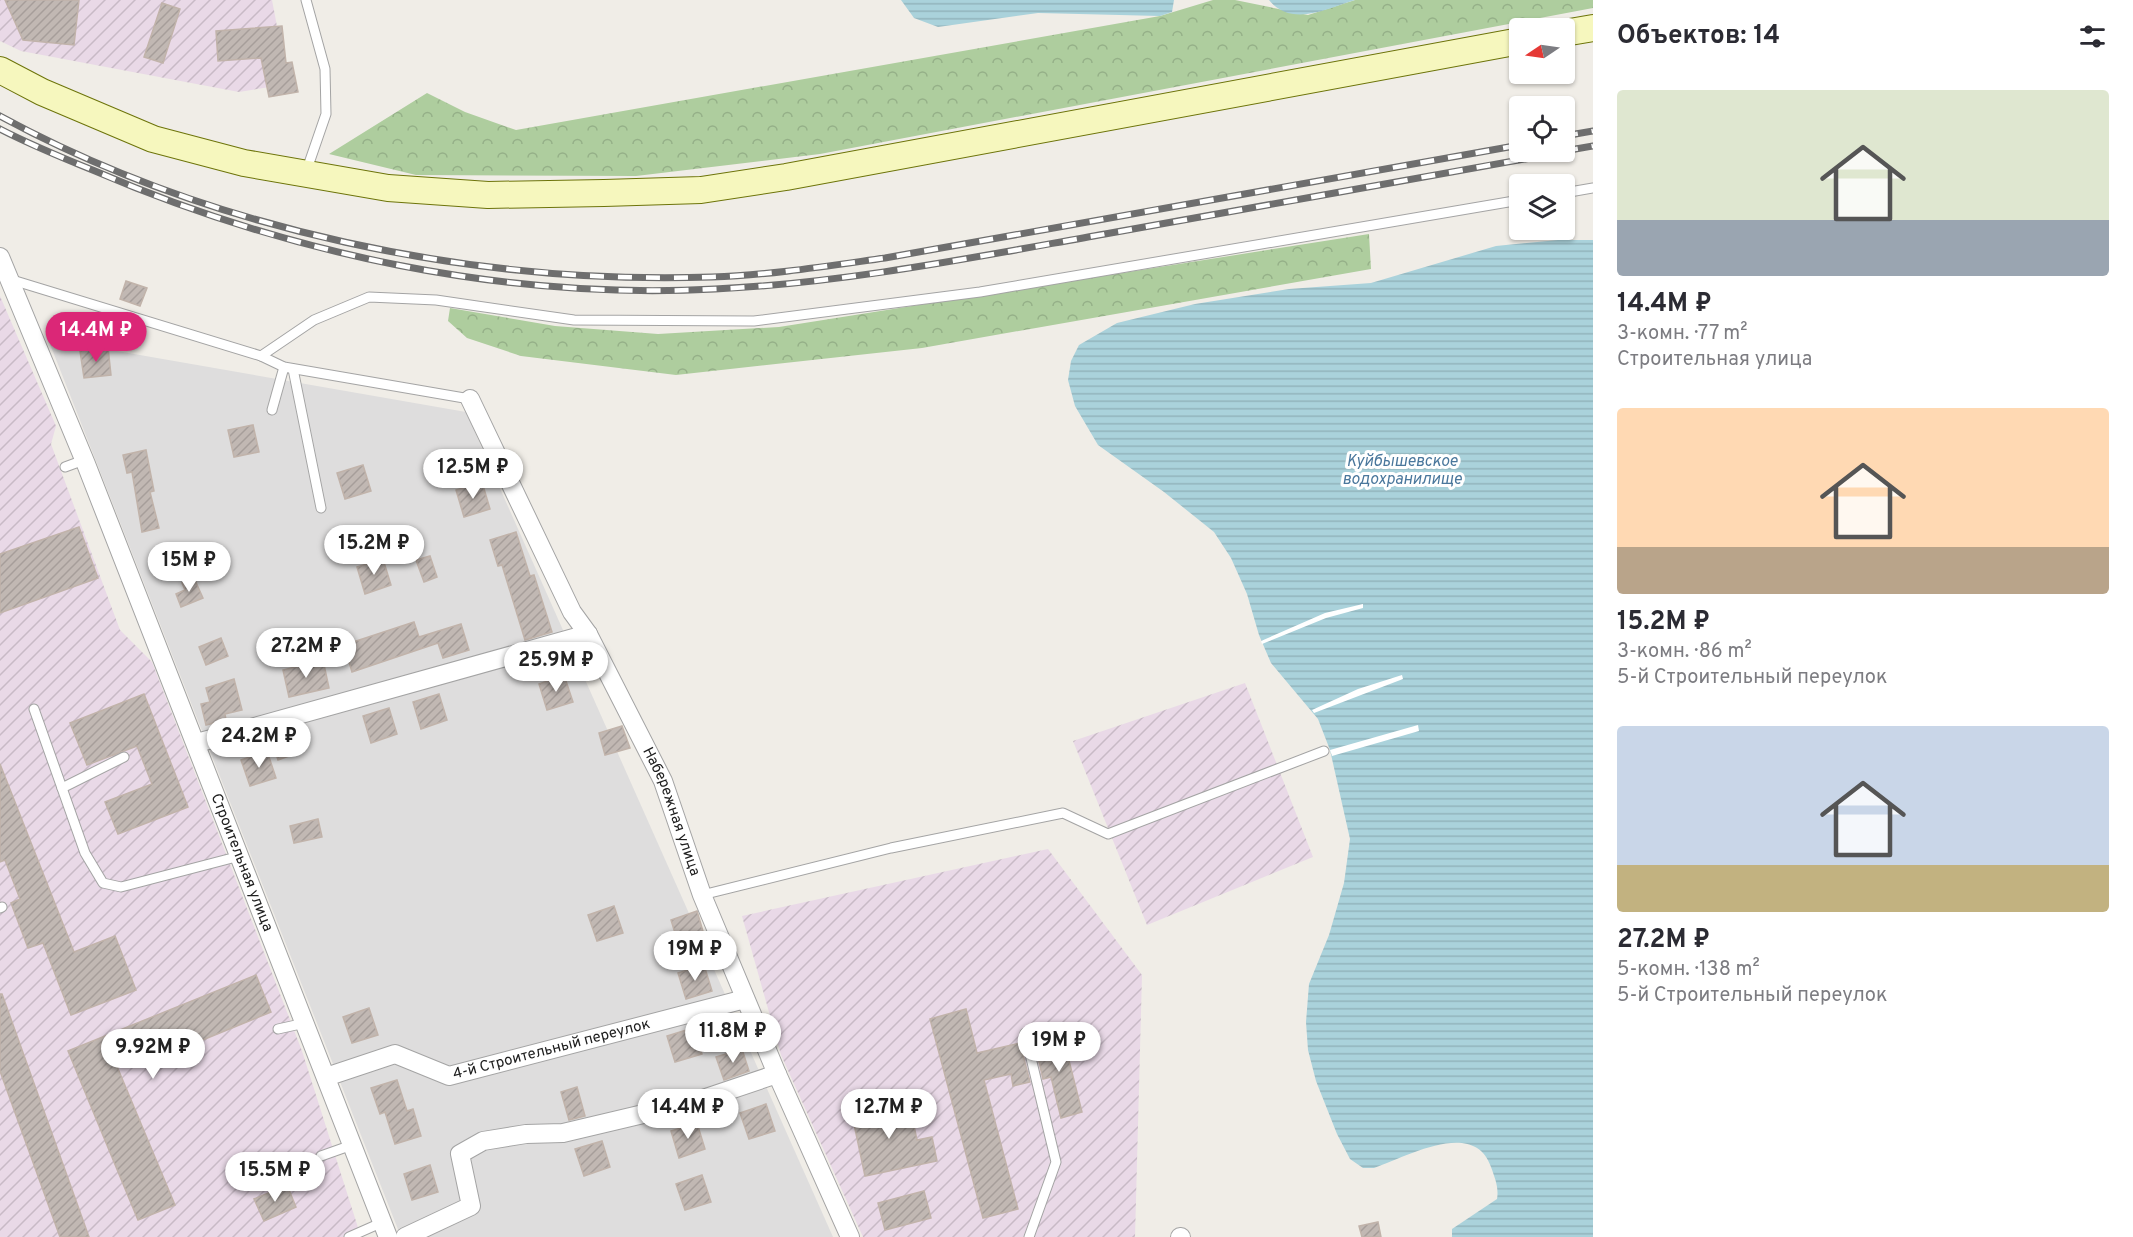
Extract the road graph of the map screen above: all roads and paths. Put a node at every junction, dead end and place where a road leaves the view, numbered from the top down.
1 (306, 0) edge
2 (1593, 28) edge
3 (1575, 31) edge
4 (1509, 44) edge
5 (0, 70) edge
6 (305, 174) junction
7 (1593, 188) edge
8 (1575, 190) edge
9 (1509, 202) edge
10 (0, 257) edge
11 (9, 279) junction
12 (261, 356) junction
13 (288, 368) junction
14 (470, 399) joint
15 (272, 410) dead end
16 (84, 460) junction
17 (66, 467) dead end
18 (321, 508) dead end
19 (588, 634) junction
20 (34, 709) dead end
21 (197, 743) junction
22 (1324, 751) dead end
23 (124, 757) dead end
24 (62, 788) junction
25 (240, 856) junction
26 (702, 896) junction
27 (745, 999) junction
28 (305, 1023) junction
29 (278, 1029) dead end
30 (1024, 1033) dead end
31 (777, 1074) junction
32 (326, 1077) junction
33 (352, 1145) junction
34 (321, 1156) dead end
35 (386, 1230) edge
36 (349, 1237) edge
37 (405, 1237) edge
38 (850, 1237) edge
39 (1029, 1237) edge

1 - 6 lane
2 - 3 main road
4 - 6 main road
5 - 6 main road
7 - 8 lane
9 - 12 lane
10 - 11 street, Строительная улица
11 - 12 lane
11 - 16 street, Строительная улица
12 - 13 lane
13 - 14 lane
13 - 15 lane
13 - 18 lane
14 - 19 street, Набережная улица
16 - 17 lane
16 - 21 street, Строительная улица
19 - 21 street
19 - 26 street, Набережная улица
20 - 24 lane
21 - 25 street, Строительная улица
22 - 26 lane
23 - 24 lane
24 - 25 lane
25 - 28 street, Строительная улица
26 - 27 street, Набережная улица
27 - 31 street, Набережная улица
27 - 32 street, 4-й Строительный переулок
28 - 29 lane
28 - 32 street, Строительная улица
30 - 39 lane
31 - 37 street
31 - 38 street, Набережная улица
32 - 33 street, Строительная улица
33 - 34 lane
33 - 35 street, Строительная улица
35 - 36 lane

